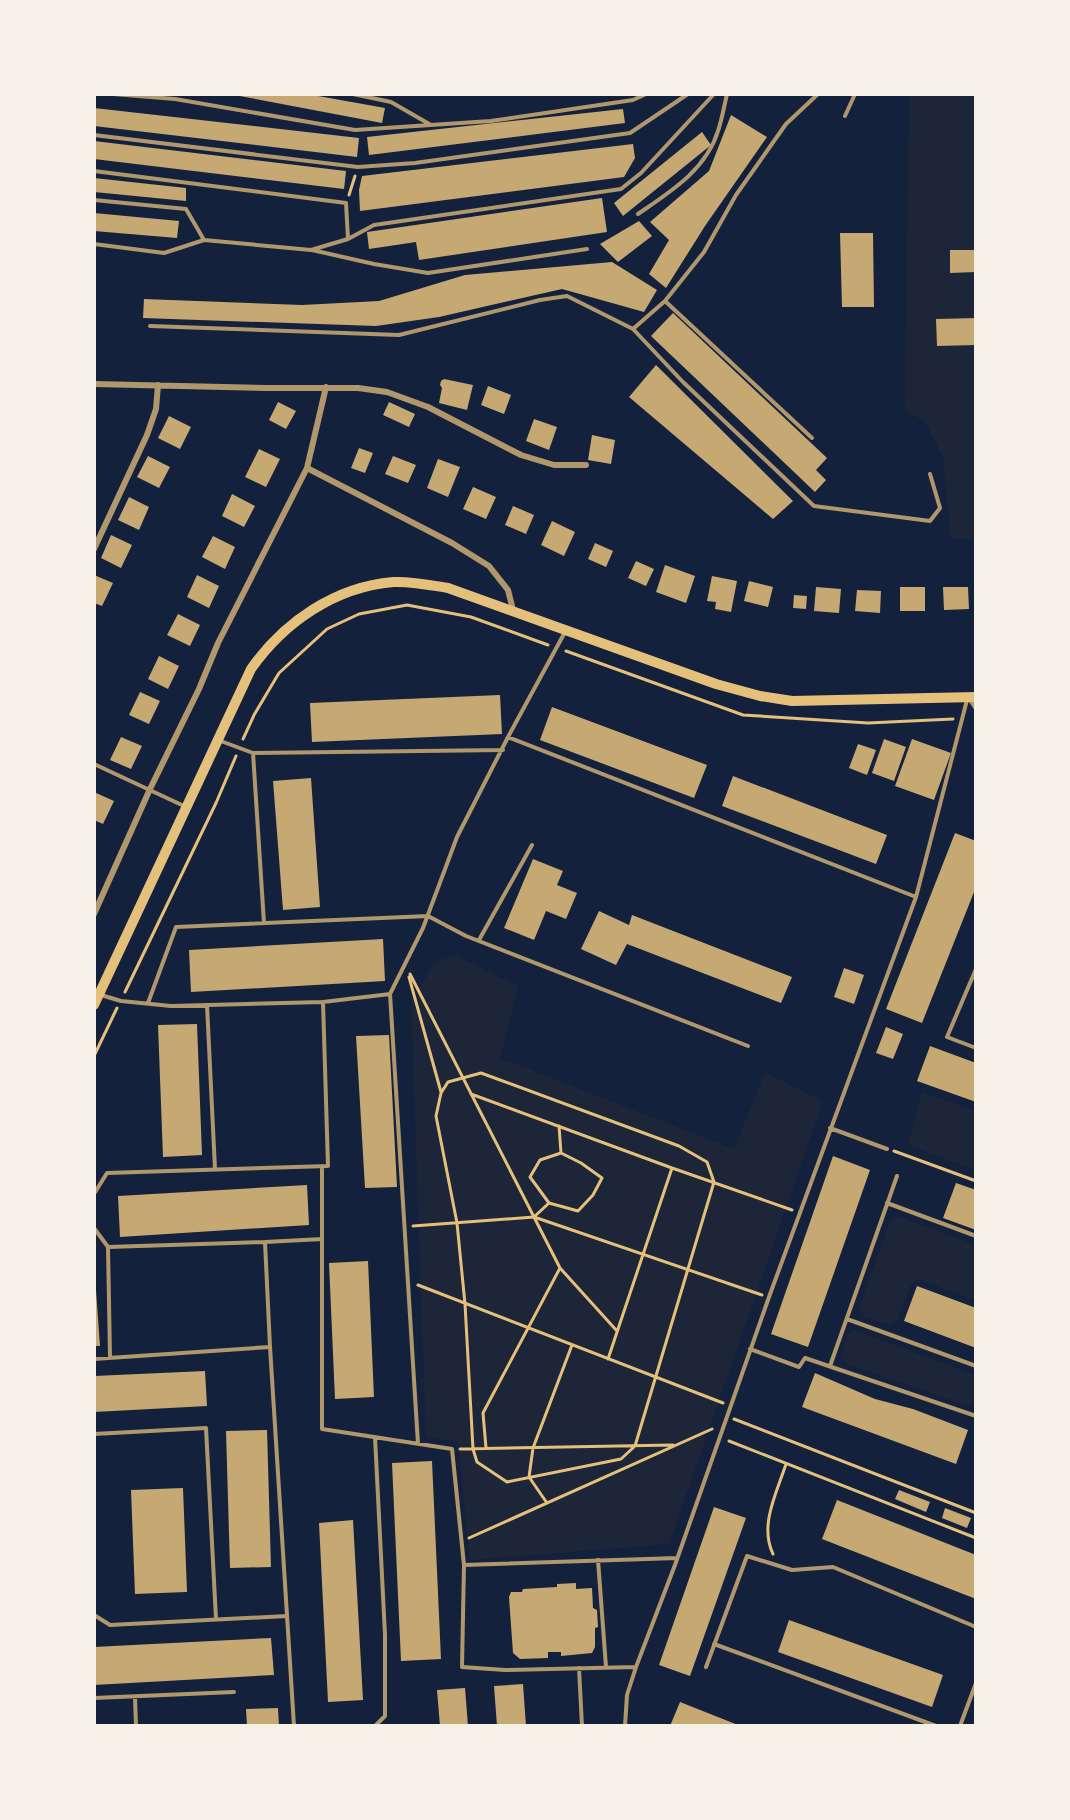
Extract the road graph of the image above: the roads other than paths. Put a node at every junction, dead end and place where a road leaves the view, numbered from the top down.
1 (113, 94) edge
2 (353, 94) edge
3 (646, 94) edge
4 (688, 94) edge
5 (714, 94) edge
6 (727, 94) edge
7 (818, 94) edge
8 (855, 94) edge
9 (845, 116) dead end
10 (431, 125) junction
11 (94, 135) edge
12 (94, 171) edge
13 (94, 200) edge
14 (638, 214) dead end
15 (348, 239) junction
16 (204, 240) junction
17 (94, 244) edge
18 (587, 249) dead end
19 (311, 250) junction
20 (665, 301) junction
21 (150, 326) dead end
22 (633, 329) junction
23 (94, 384) edge
24 (158, 386) junction
25 (326, 387) junction
26 (812, 438) dead end
27 (586, 465) dead end
28 (308, 468) junction
29 (930, 474) dead end
30 (94, 549) edge
31 (513, 610) junction
32 (567, 630) junction
33 (972, 697) edge
34 (975, 709) edge
35 (508, 737) junction
36 (217, 739) junction
37 (503, 750) junction
38 (253, 753) junction
39 (94, 764) edge
40 (150, 789) junction
41 (187, 807) junction
42 (532, 845) dead end
43 (916, 897) junction
44 (94, 914) edge
45 (428, 916) junction
46 (264, 923) junction
47 (479, 940) junction
48 (975, 969) edge
49 (390, 994) junction
50 (97, 1000) edge
51 (323, 1002) junction
52 (148, 1003) junction
53 (207, 1005) junction
54 (748, 1046) dead end
55 (975, 1048) edge
56 (830, 1128) junction
57 (887, 1149) road end
58 (322, 1166) junction
59 (215, 1169) junction
60 (897, 1176) dead end
61 (94, 1194) edge
62 (887, 1203) junction
63 (94, 1228) edge
64 (975, 1236) edge
65 (322, 1239) junction
66 (265, 1242) junction
67 (108, 1247) junction
68 (847, 1318) junction
69 (270, 1347) junction
70 (750, 1349) junction
71 (110, 1357) junction
72 (94, 1359) edge
73 (830, 1366) junction
74 (975, 1366) edge
75 (975, 1416) edge
76 (94, 1434) edge
77 (375, 1437) junction
78 (418, 1444) junction
79 (677, 1558) junction
80 (598, 1560) junction
81 (464, 1565) junction
82 (94, 1615) edge
83 (287, 1616) junction
84 (216, 1619) junction
85 (975, 1627) edge
86 (714, 1644) junction
87 (606, 1667) junction
88 (636, 1667) junction
89 (706, 1667) dead end
90 (579, 1668) junction
91 (975, 1683) edge
92 (234, 1692) dead end
93 (135, 1697) junction
94 (94, 1698) edge
95 (136, 1725) edge
96 (294, 1725) edge
97 (375, 1725) edge
98 (582, 1725) edge
99 (625, 1725) edge
100 (936, 1725) edge
101 (960, 1725) edge

1 - 10 lane
2 - 10 lane
3 - 10 lane
4 - 11 lane
5 - 15 lane
6 - 14 lane
7 - 20 lane
8 - 9 lane
12 - 15 lane
13 - 16 lane
15 - 19 lane
16 - 17 lane
16 - 19 lane
18 - 19 lane
20 - 22 lane
20 - 26 lane
21 - 22 lane
22 - 29 lane
23 - 24 street
24 - 25 street
24 - 30 street
25 - 27 street
25 - 28 street
28 - 31 street
28 - 40 street
31 - 32 main road
31 - 36 main road
32 - 33 main road
32 - 35 lane
33 - 34 lane
33 - 43 lane
35 - 37 lane
35 - 43 lane
36 - 38 lane
36 - 41 main road
37 - 38 lane
37 - 45 lane
38 - 46 lane
39 - 40 lane
40 - 41 lane
40 - 44 street
41 - 50 main road
42 - 47 lane
43 - 56 lane
45 - 46 lane
45 - 47 lane
45 - 49 lane
46 - 52 lane
47 - 54 lane
48 - 55 lane
49 - 51 lane
49 - 78 lane
50 - 52 lane
51 - 53 lane
51 - 58 lane
52 - 53 lane
53 - 59 lane
56 - 57 lane
56 - 70 lane
58 - 59 lane
58 - 65 lane
59 - 61 lane
60 - 62 lane
62 - 64 lane
62 - 68 lane
63 - 67 lane
65 - 66 lane
65 - 77 lane
66 - 67 lane
66 - 69 lane
67 - 71 lane
68 - 73 lane
68 - 74 lane
69 - 71 lane
69 - 83 lane
70 - 73 lane
70 - 79 lane
71 - 72 lane
73 - 75 lane
76 - 84 lane
77 - 78 lane
77 - 97 lane
78 - 81 lane
79 - 80 lane
79 - 88 lane
80 - 81 lane
80 - 87 lane
81 - 90 lane
82 - 84 lane
83 - 84 lane
83 - 96 lane
85 - 86 lane
86 - 89 lane
86 - 100 lane
87 - 88 lane
87 - 90 lane
88 - 99 lane
90 - 98 lane
91 - 101 lane
92 - 93 lane
93 - 94 lane
93 - 95 lane

